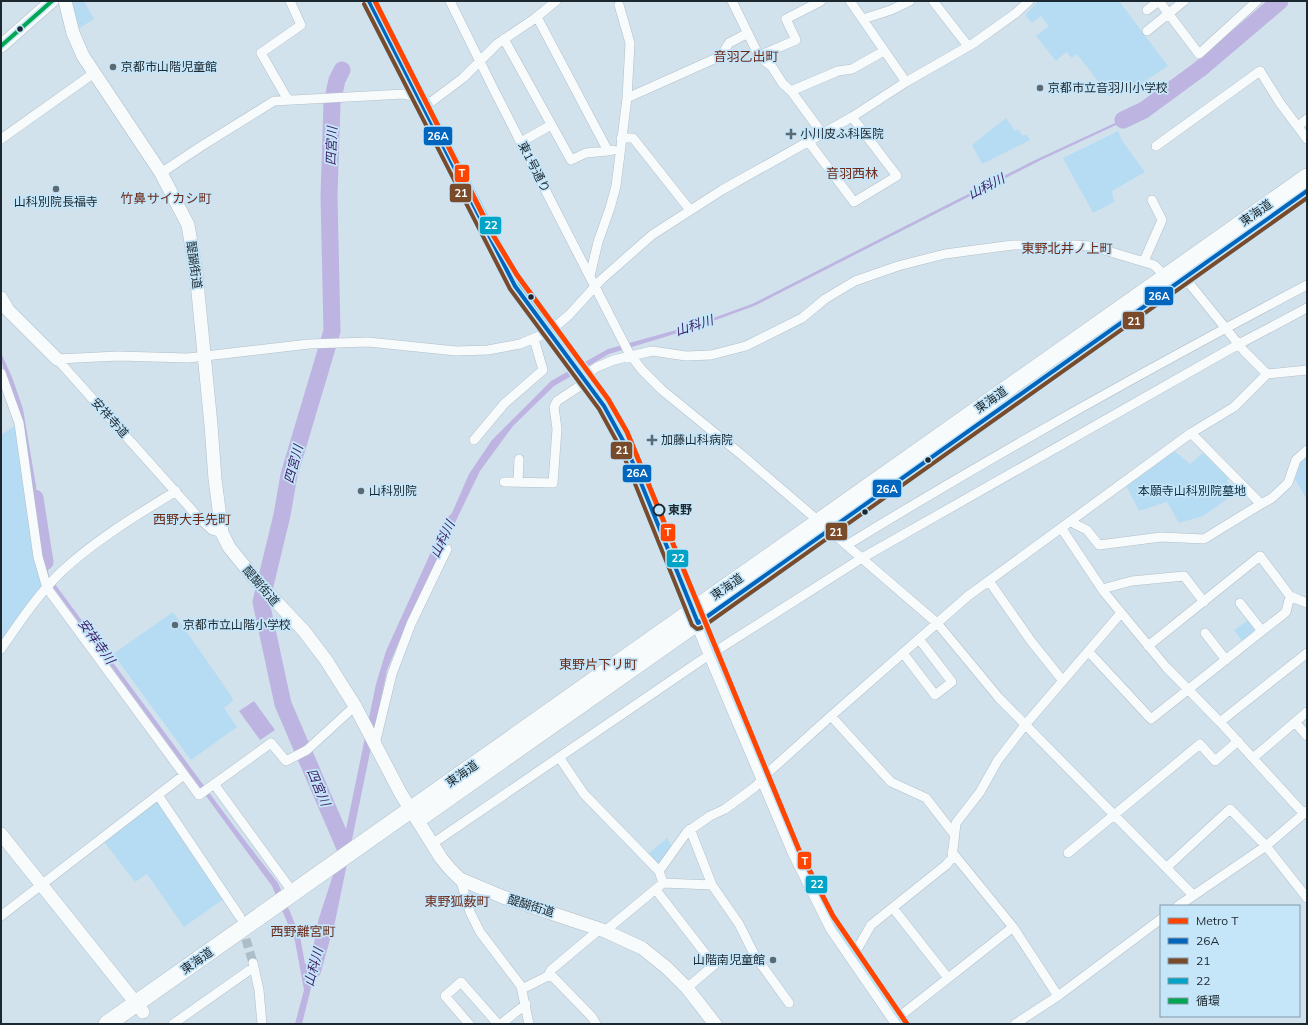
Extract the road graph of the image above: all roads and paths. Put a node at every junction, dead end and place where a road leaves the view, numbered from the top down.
1 (52, 1) edge
2 (65, 1) edge
3 (290, 1) edge
4 (369, 1) edge
5 (450, 1) edge
6 (556, 1) edge
7 (732, 1) edge
8 (821, 1) edge
9 (850, 1) edge
10 (910, 1) edge
11 (933, 1) edge
12 (1029, 1) edge
13 (1159, 1) edge
14 (1184, 1) edge
15 (619, 2) edge
16 (1251, 3) edge
17 (1147, 10) dead end
18 (1168, 13) junction
19 (537, 17) junction
20 (863, 19) junction
21 (1147, 31) dead end
22 (748, 33) junction
23 (504, 39) junction
24 (1, 46) edge
25 (968, 46) junction
26 (884, 51) junction
27 (759, 56) junction
28 (480, 62) junction
29 (94, 73) junction
30 (906, 82) junction
31 (791, 91) junction
32 (419, 98) junction
33 (627, 98) junction
34 (288, 100) junction
35 (852, 117) junction
36 (1307, 119) edge
37 (552, 125) junction
38 (1298, 126) junction
39 (822, 133) junction
40 (621, 138) junction
41 (1, 139) edge
42 (1307, 139) edge
43 (808, 141) junction
44 (521, 142) junction
45 (1156, 146) dead end
46 (620, 149) junction
47 (608, 151) junction
48 (161, 174) junction
49 (1307, 177) edge
50 (1307, 191) edge
51 (1152, 200) dead end
52 (690, 210) junction
53 (1144, 261) junction
54 (590, 276) junction
55 (1175, 277) junction
56 (1307, 285) edge
57 (595, 286) junction
58 (1, 298) edge
59 (1307, 308) edge
60 (1225, 328) junction
61 (549, 332) junction
62 (534, 339) junction
63 (1238, 344) junction
64 (630, 354) junction
65 (203, 357) junction
66 (57, 359) junction
67 (1307, 370) edge
68 (1, 373) edge
69 (1266, 374) junction
70 (583, 378) junction
71 (1191, 433) junction
72 (474, 440) dead end
73 (1307, 450) edge
74 (519, 460) dead end
75 (504, 482) dead end
76 (518, 482) junction
77 (176, 491) junction
78 (1261, 504) junction
79 (1071, 522) junction
80 (825, 526) junction
81 (1062, 528) junction
82 (222, 533) junction
83 (848, 545) junction
84 (447, 549) dead end
85 (862, 558) junction
86 (989, 581) junction
87 (47, 588) junction
88 (1102, 589) junction
89 (1290, 596) junction
90 (1204, 602) junction
91 (1240, 603) dead end
92 (1307, 603) edge
93 (1121, 613) junction
94 (695, 617) junction
95 (938, 623) junction
96 (1262, 632) junction
97 (1205, 633) dead end
98 (919, 639) junction
99 (1148, 646) junction
100 (1, 649) edge
101 (1088, 652) junction
102 (903, 653) junction
103 (1307, 653) edge
104 (710, 654) junction
105 (1226, 660) junction
106 (1063, 681) junction
107 (1188, 690) junction
108 (358, 712) junction
109 (1307, 712) edge
110 (831, 716) junction
111 (1220, 722) junction
112 (1295, 722) junction
113 (1025, 725) junction
114 (1307, 736) edge
115 (1238, 741) junction
116 (374, 742) junction
117 (559, 757) junction
118 (1253, 758) junction
119 (184, 775) junction
120 (763, 780) junction
121 (214, 785) junction
122 (158, 795) junction
123 (1305, 812) edge
124 (414, 815) junction
125 (1115, 815) junction
126 (690, 829) junction
127 (1, 834) edge
128 (954, 834) junction
129 (432, 844) junction
130 (1266, 846) junction
131 (952, 852) junction
132 (1068, 854) dead end
133 (1166, 868) junction
134 (659, 871) junction
135 (460, 879) junction
136 (663, 883) junction
137 (42, 884) junction
138 (712, 885) junction
139 (289, 887) dead end
140 (656, 890) junction
141 (1193, 895) junction
142 (1307, 898) edge
143 (1179, 905) edge
144 (893, 908) junction
145 (1, 916) edge
146 (240, 917) tunnel mouth
147 (1160, 920) edge
148 (1012, 927) junction
149 (603, 930) junction
150 (851, 957) junction
151 (548, 976) junction
152 (948, 978) junction
153 (687, 988) junction
154 (522, 989) junction
155 (1058, 996) junction
156 (789, 1003) dead end
157 (526, 1004) junction
158 (139, 1008) junction
159 (896, 1022) edge
160 (107, 1024) edge
161 (126, 1024) edge
162 (173, 1024) edge
163 (262, 1024) edge
164 (469, 1024) edge
165 (500, 1024) edge
166 (530, 1024) edge
167 (596, 1024) edge
168 (716, 1024) edge
169 (1015, 1024) edge

1 - 24 street
2 - 29 street, 醍醐街道
3 - 34 street
4 - 32 street
5 - 28 street, 東1号通り
6 - 19 street
7 - 22 street
8 - 27 street
9 - 20 street
10 - 20 street
11 - 25 street
12 - 25 street
13 - 17 street
13 - 18 street
14 - 18 street
15 - 33 street
16 - 18 street
18 - 21 street
19 - 23 street
19 - 47 street
20 - 26 street
22 - 27 street
22 - 33 street
23 - 28 street
23 - 37 street
25 - 30 street
26 - 30 street
26 - 31 street
27 - 31 street
28 - 32 street
28 - 44 street, 東1号通り
29 - 41 street
29 - 48 street, 醍醐街道
30 - 35 street
31 - 39 street
32 - 34 street
32 - 61 street
33 - 40 street
34 - 48 street
35 - 39 street
35 - 43 street
36 - 38 street
37 - 44 street
37 - 47 street
38 - 42 street
38 - 45 street
39 - 43 street
40 - 46 street
40 - 52 street
43 - 52 street
44 - 54 street, 東1号通り
46 - 47 street
46 - 54 street
48 - 65 street, 醍醐街道
49 - 55 highway, 東海道
50 - 55 highway, 東海道
51 - 53 street
52 - 57 street
53 - 55 street
53 - 64 street
54 - 57 street, 東1号通り
55 - 60 street
55 - 80 highway, 東海道
56 - 60 street
57 - 61 street
57 - 64 street, 東1号通り
58 - 66 street, 安祥寺道
59 - 63 street
60 - 63 street
60 - 83 street
61 - 62 street
61 - 70 street
62 - 65 street
62 - 72 street
63 - 69 street
63 - 85 street
64 - 70 street
64 - 80 street, 東1号通り
65 - 66 street
65 - 82 street, 醍醐街道
66 - 77 street, 安祥寺道
67 - 69 street
68 - 87 street
69 - 71 street
70 - 76 street
70 - 94 street
71 - 78 street
71 - 79 street
73 - 78 street
74 - 76 street
75 - 76 street
77 - 82 street, 安祥寺道
77 - 87 street
78 - 79 street
79 - 81 street
80 - 83 street, 東1号通り
80 - 94 highway, 東海道
81 - 86 street
81 - 88 street
82 - 108 street, 醍醐街道
83 - 85 street, 東1号通り
84 - 116 street
85 - 95 street, 東1号通り
85 - 104 street
86 - 95 street
86 - 106 street
87 - 100 street
87 - 119 street
88 - 90 street
88 - 93 street
89 - 90 street
89 - 92 street
89 - 96 street
90 - 99 street
91 - 96 street
93 - 99 street
93 - 101 street
94 - 104 street
94 - 124 highway, 東海道
95 - 98 street
95 - 113 street, 東1号通り
96 - 105 street
97 - 105 street
98 - 102 street
98 - 102 street
99 - 107 street
101 - 106 street
101 - 107 street
102 - 110 street
103 - 111 street
104 - 117 street
104 - 120 street
105 - 107 street
106 - 113 street
107 - 111 street
108 - 116 street, 醍醐街道
108 - 121 street
109 - 112 street
110 - 120 street
110 - 128 street
111 - 115 street
112 - 114 street
112 - 118 street
113 - 125 street, 東1号通り
113 - 128 street
115 - 118 street
115 - 125 street
116 - 124 street, 醍醐街道
117 - 129 street
117 - 134 street
118 - 123 street
119 - 121 street
119 - 122 street
120 - 126 street
120 - 150 street
121 - 139 street
122 - 137 street
122 - 146 street
123 - 130 street
124 - 129 street, 醍醐街道
124 - 158 highway, 東海道
125 - 132 street
125 - 133 street, 東1号通り
126 - 134 street
126 - 138 street
127 - 137 street
128 - 131 street
129 - 135 street, 醍醐街道
130 - 133 street
130 - 141 street
130 - 142 street
131 - 144 street
131 - 148 street
133 - 141 street, 東1号通り
134 - 136 street
135 - 149 street, 醍醐街道
135 - 154 street
136 - 138 street
136 - 140 street
137 - 145 street
137 - 158 street
138 - 156 street
140 - 149 street
140 - 153 street
141 - 143 street
144 - 150 street
144 - 152 street
147 - 155 street
148 - 152 street
148 - 155 street
149 - 151 street
149 - 153 street, 醍醐街道
150 - 159 street
151 - 154 street
151 - 167 street
152 - 159 street
153 - 168 street, 醍醐街道
154 - 157 street
155 - 169 street
157 - 165 street
157 - 166 street
158 - 160 highway, 東海道
158 - 161 highway, 東海道
162 - 163 street
164 - 165 street

